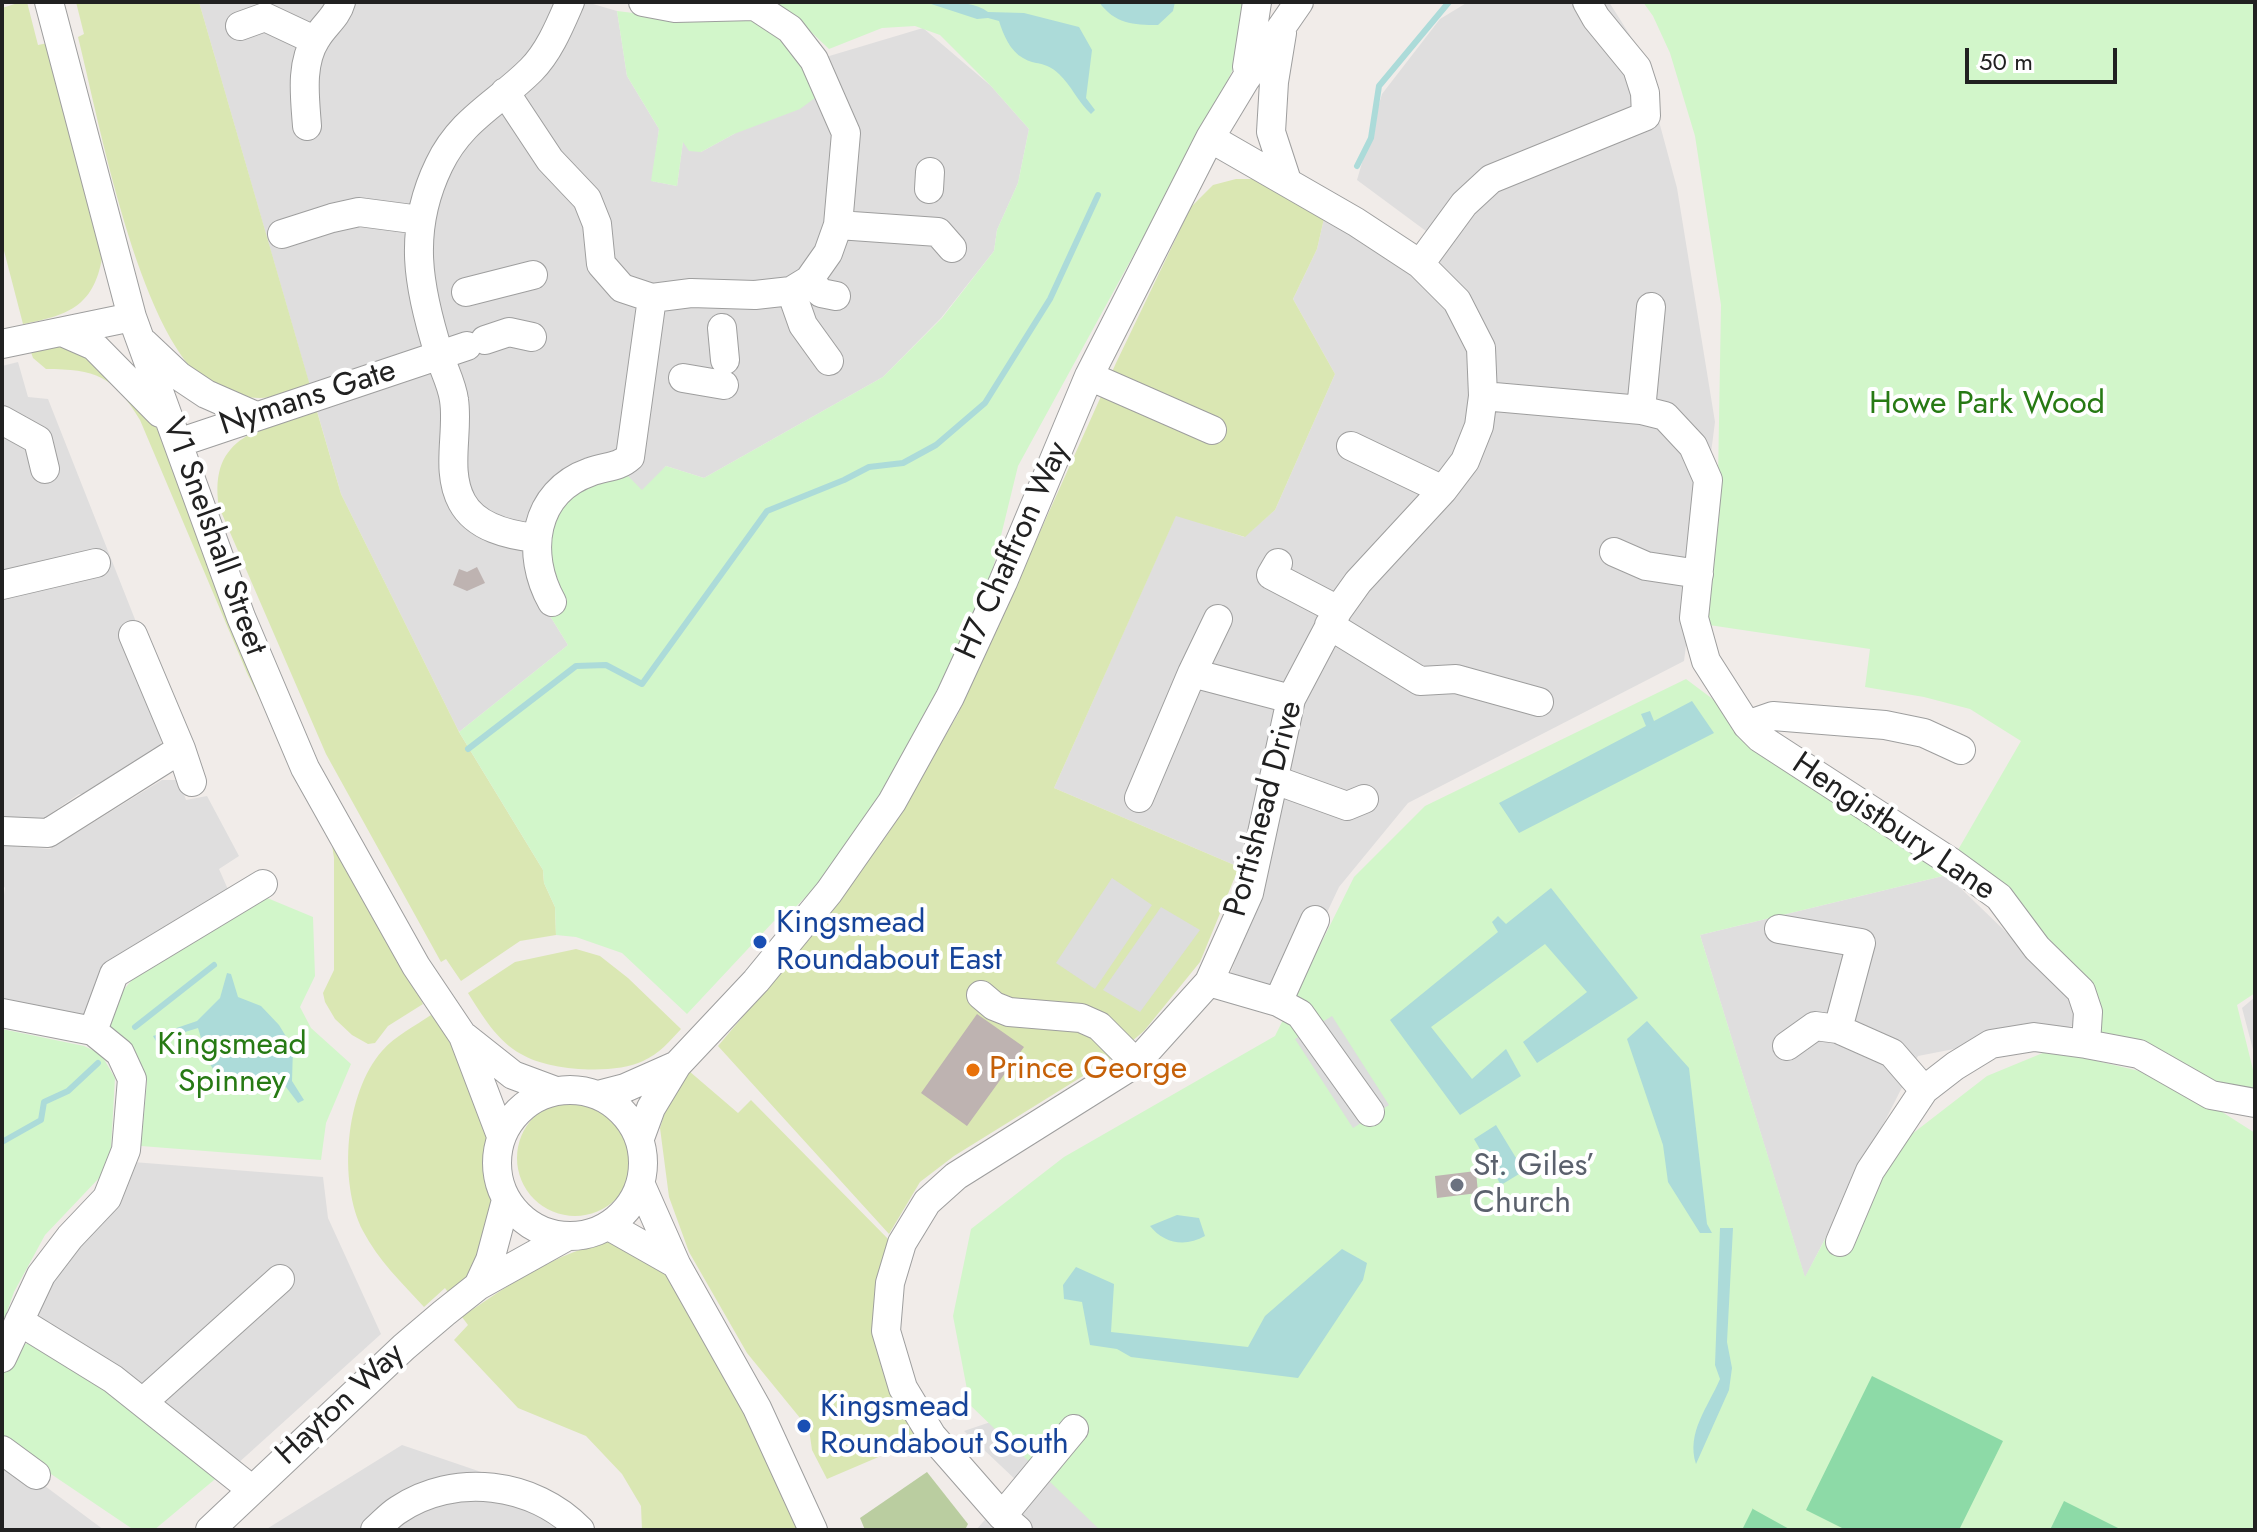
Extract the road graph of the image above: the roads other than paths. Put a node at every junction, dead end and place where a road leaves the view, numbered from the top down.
1 (49, 2) edge
2 (341, 2) edge
3 (570, 2) edge
4 (643, 2) edge
5 (1257, 2) edge
6 (1587, 2) edge
7 (1291, 13) edge
8 (240, 26) dead end
9 (314, 40) junction
10 (1245, 80) junction
11 (505, 92) junction
12 (307, 126) dead end
13 (1210, 138) junction
14 (1287, 181) junction
15 (420, 220) junction
16 (838, 225) junction
17 (282, 234) dead end
18 (952, 248) dead end
19 (1420, 264) junction
20 (533, 275) dead end
21 (800, 286) junction
22 (445, 296) junction
23 (836, 296) dead end
24 (652, 298) junction
25 (1651, 307) dead end
26 (723, 310) junction
27 (136, 329) junction
28 (62, 332) junction
29 (532, 337) dead end
30 (2, 344) edge
31 (439, 355) junction
32 (829, 361) dead end
33 (662, 375) junction
34 (1089, 376) junction
35 (1483, 396) junction
36 (1641, 410) junction
37 (256, 416) junction
38 (2, 420) edge
39 (1212, 430) dead end
40 (175, 434) junction
41 (1351, 446) dead end
42 (45, 469) dead end
43 (1443, 490) junction
44 (535, 538) junction
45 (1614, 549) dead end
46 (96, 563) dead end
47 (1278, 563) dead end
48 (1699, 574) junction
49 (2, 585) edge
50 (552, 602) dead end
51 (1333, 617) junction
52 (1218, 619) dead end
53 (133, 635) dead end
54 (1192, 673) junction
55 (1291, 699) junction
56 (1539, 702) dead end
57 (1747, 725) junction
58 (181, 749) junction
59 (1961, 750) dead end
60 (1275, 780) junction
61 (192, 782) dead end
62 (1139, 798) dead end
63 (1364, 799) dead end
64 (2, 831) edge
65 (263, 884) dead end
66 (1315, 920) dead end
67 (1779, 929) dead end
68 (1209, 982) junction
69 (981, 995) dead end
70 (1278, 1002) junction
71 (2, 1013) edge
72 (1838, 1029) junction
73 (93, 1031) junction
74 (463, 1036) junction
75 (2086, 1044) junction
76 (1787, 1046) dead end
77 (1136, 1063) junction
78 (677, 1065) junction
79 (1924, 1090) junction
80 (556, 1091) junction
81 (598, 1095) junction
82 (2255, 1103) edge
83 (1370, 1112) dead end
84 (501, 1136) junction
85 (640, 1138) junction
86 (641, 1185) junction
87 (506, 1200) junction
88 (609, 1226) junction
89 (566, 1237) junction
90 (1840, 1242) dead end
91 (676, 1264) junction
92 (280, 1279) dead end
93 (478, 1286) junction
94 (19, 1321) junction
95 (2, 1358) edge
96 (143, 1402) junction
97 (1074, 1429) dead end
98 (2, 1450) edge
99 (36, 1475) dead end
100 (251, 1489) junction
101 (1010, 1523) edge
102 (210, 1530) edge
103 (375, 1530) edge
104 (580, 1530) edge
105 (813, 1530) edge

1 - 27 street, V1 Snelshall Street
2 - 9 street
3 - 11 street
4 - 16 street
5 - 10 street
6 - 19 street
7 - 10 street, H7 Chaffron Way
7 - 14 street
8 - 9 street
9 - 12 street
10 - 13 street, H7 Chaffron Way
11 - 15 street
11 - 24 street
13 - 14 street, Portishead Drive
13 - 34 street, H7 Chaffron Way
14 - 19 street, Portishead Drive
15 - 17 street
15 - 22 street
16 - 18 street
16 - 21 street
19 - 35 street, Portishead Drive
20 - 22 street
21 - 23 street
21 - 26 street
21 - 32 street
22 - 31 street
24 - 26 street
24 - 33 street
25 - 36 street
26 - 33 street
27 - 28 street
27 - 37 street
27 - 40 street, V1 Snelshall Street
28 - 30 street
28 - 40 street
29 - 31 street, Nymans Gate
31 - 37 street, Nymans Gate
31 - 44 street
33 - 44 street
34 - 39 street
34 - 78 street, H7 Chaffron Way
35 - 36 street, Hengistbury Lane
35 - 43 street, Portishead Drive
36 - 48 street, Hengistbury Lane
37 - 40 street, Nymans Gate
38 - 42 street
40 - 74 street, V1 Snelshall Street
41 - 43 street
43 - 51 street, Portishead Drive
44 - 50 street
45 - 48 street
46 - 49 street
47 - 51 street
48 - 57 street, Hengistbury Lane
51 - 55 street, Portishead Drive
51 - 56 street
52 - 54 street
53 - 58 street
54 - 55 street
54 - 62 street
55 - 60 street, Portishead Drive
57 - 59 street
57 - 75 street, Hengistbury Lane
58 - 61 street
58 - 64 street
60 - 63 street
60 - 68 street, Portishead Drive
65 - 73 street
66 - 70 street
67 - 72 street
68 - 70 street
68 - 77 street, Portishead Drive
69 - 77 street
70 - 83 street
71 - 73 street
72 - 76 street
72 - 79 street
73 - 94 street
74 - 80 street, V1 Snelshall Street
74 - 84 street, V1 Snelshall Street
75 - 79 street
75 - 82 street
77 - 101 street, Portishead Drive
78 - 81 street, H7 Chaffron Way
78 - 85 street, H7 Chaffron Way
79 - 90 street
80 - 81 street
80 - 84 street
81 - 85 street
84 - 87 street
85 - 86 street
86 - 88 street
86 - 91 street
87 - 89 street
87 - 93 street, Hayton Way
88 - 89 street
88 - 91 street
89 - 93 street, Hayton Way
91 - 105 street
92 - 96 street
93 - 100 street, Hayton Way
94 - 95 street
94 - 96 street
96 - 100 street
97 - 101 street
98 - 99 street
100 - 102 street, Hayton Way
103 - 104 street

